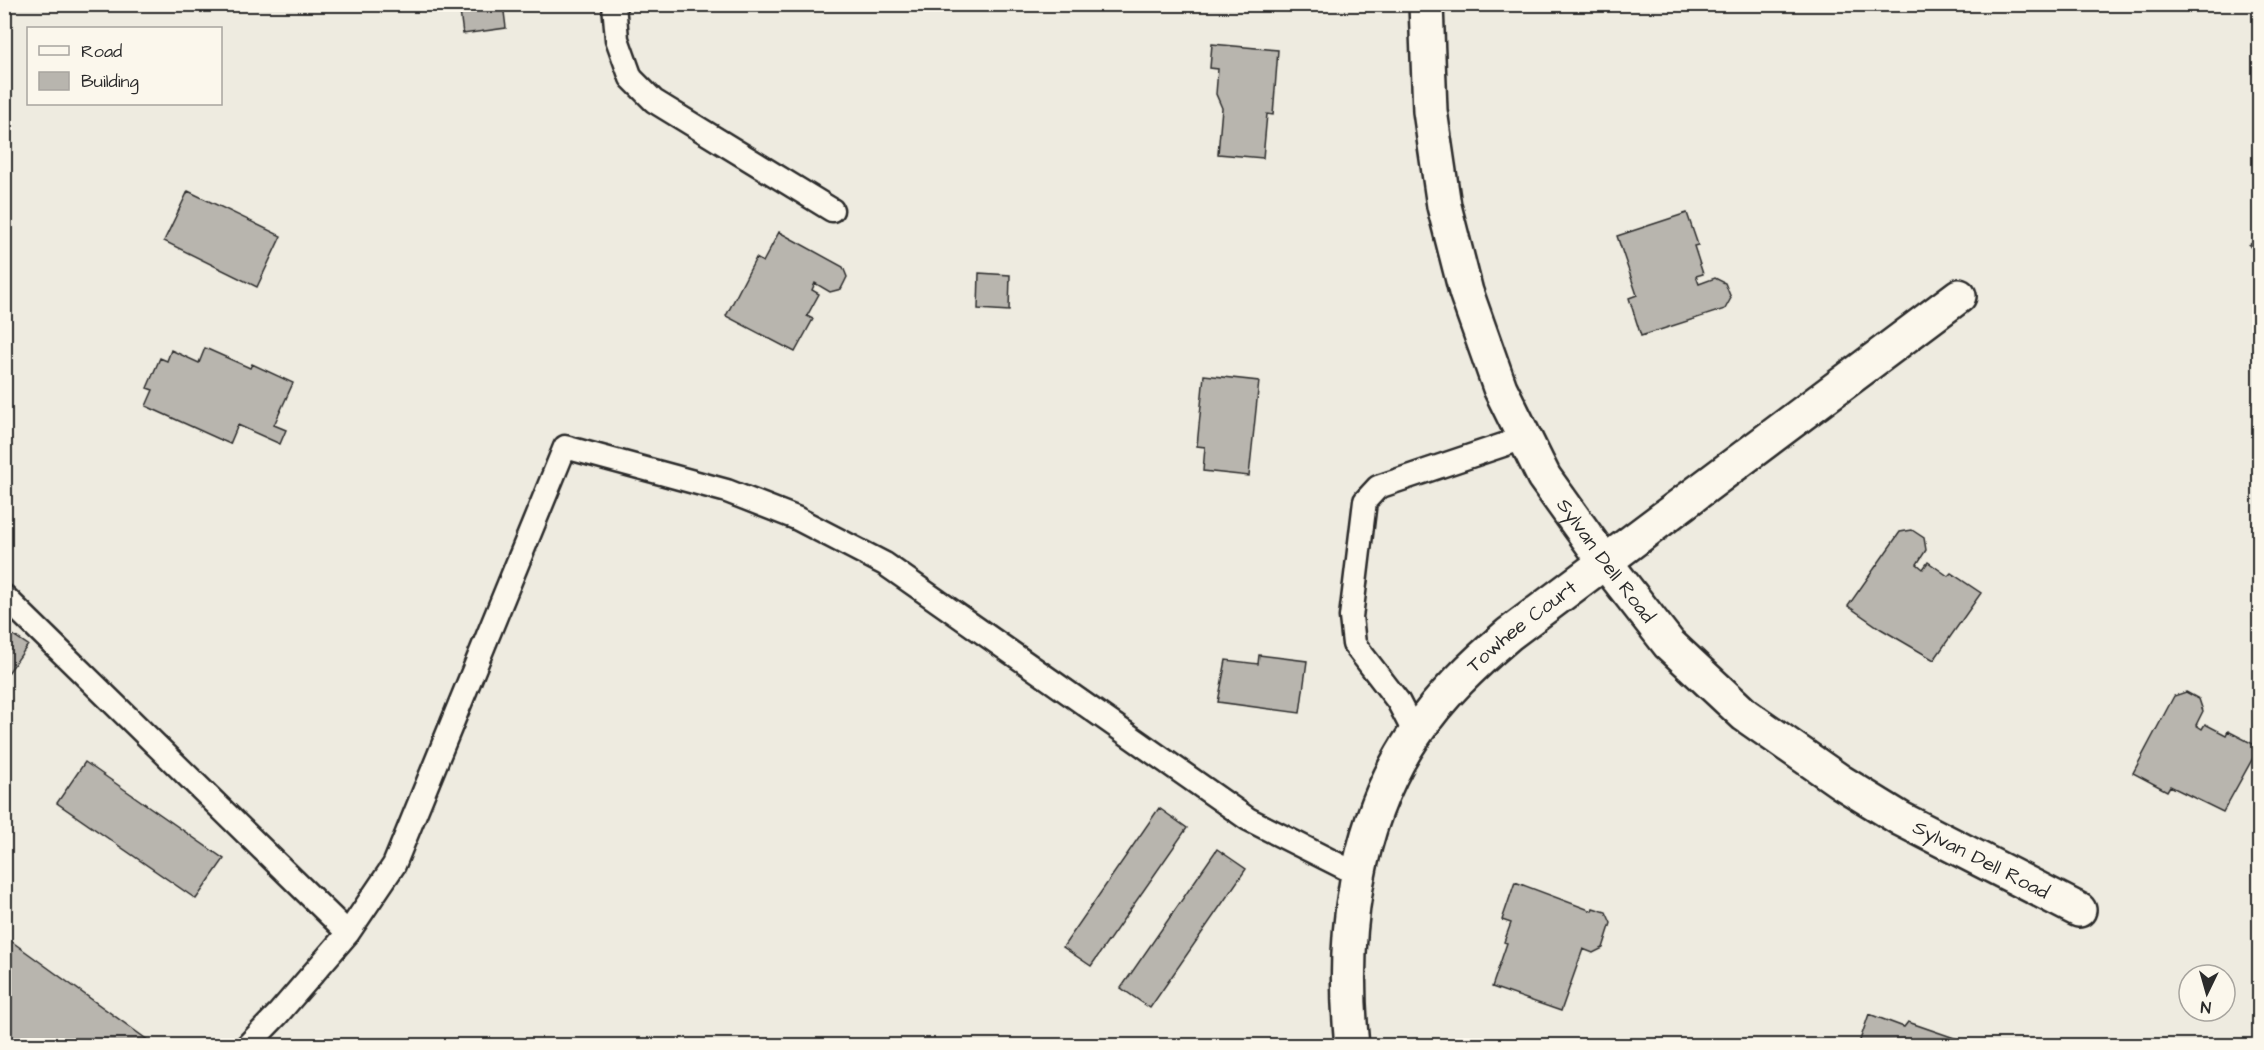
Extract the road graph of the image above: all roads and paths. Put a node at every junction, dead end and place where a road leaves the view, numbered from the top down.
1 (614, 4) edge
2 (1426, 4) edge
3 (832, 210) dead end
4 (1959, 296) dead end
5 (1524, 438) junction
6 (1605, 562) junction
7 (4, 596) edge
8 (1414, 734) junction
9 (1357, 874) junction
10 (2079, 910) dead end
11 (348, 933) junction
12 (247, 1046) edge
13 (1352, 1046) edge

1 - 3 lane
2 - 5 street, Sylvan Dell Road
4 - 6 street, Towhee Court
5 - 6 street, Sylvan Dell Road
5 - 8 lane
6 - 8 street, Towhee Court
6 - 10 street, Sylvan Dell Road
7 - 11 lane
8 - 9 street, Towhee Court
9 - 11 lane
9 - 13 street, Towhee Court
11 - 12 lane

